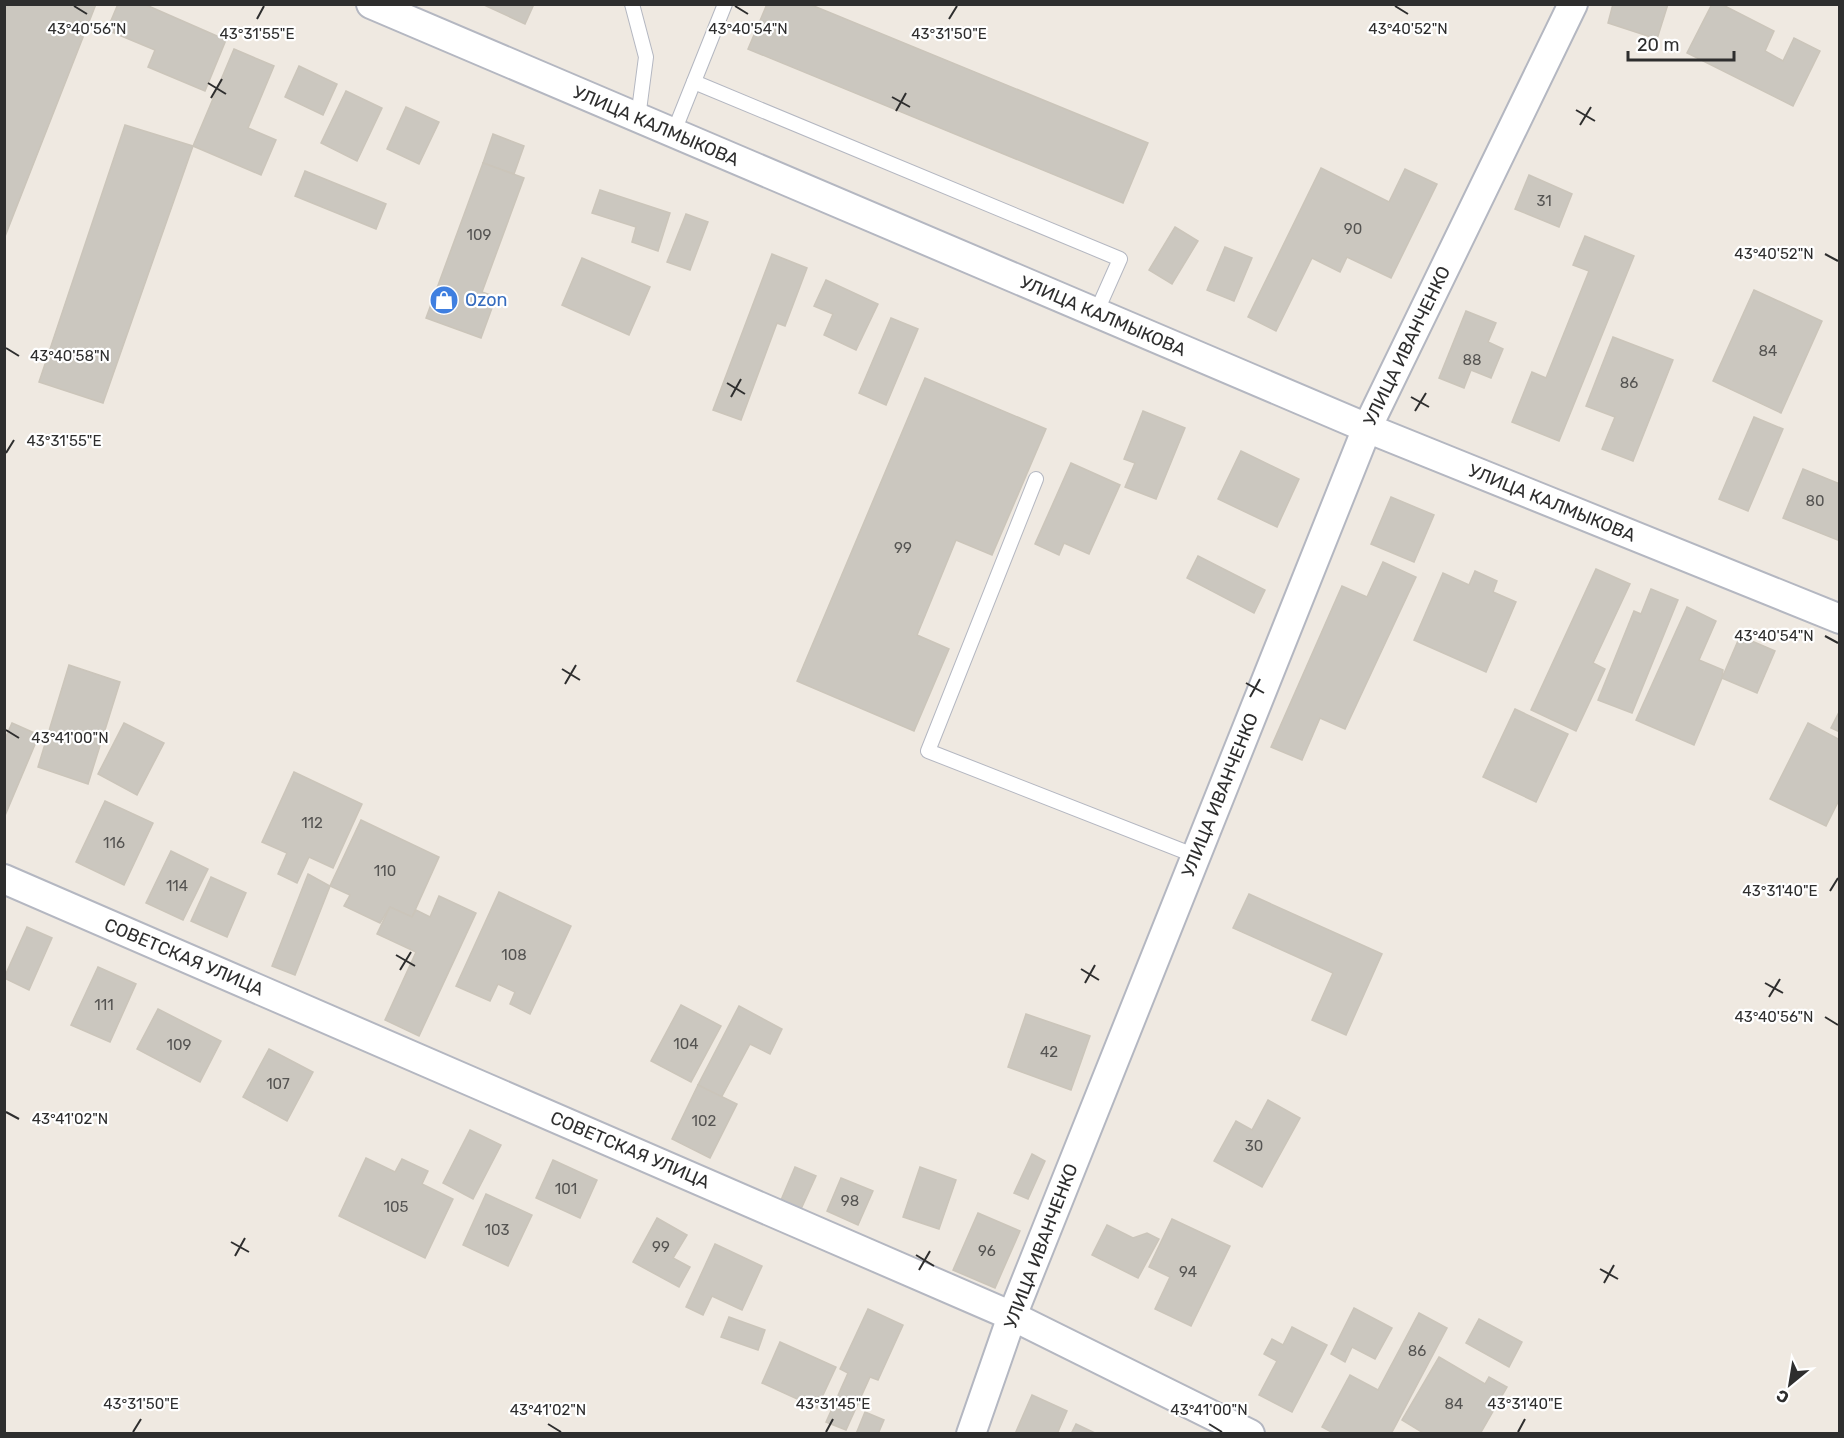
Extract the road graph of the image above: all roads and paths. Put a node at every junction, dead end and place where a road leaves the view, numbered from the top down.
1 (371, 4) edge
2 (632, 4) edge
3 (725, 4) edge
4 (1573, 4) edge
5 (694, 82) junction
6 (638, 118) junction
7 (673, 134) junction
8 (1096, 313) junction
9 (1367, 428) junction
10 (1036, 479) dead end
11 (1839, 619) edge
12 (1196, 856) junction
13 (4, 879) edge
14 (1012, 1316) junction
15 (971, 1434) edge
16 (1250, 1434) edge

1 - 6 street, УЛИЦА КАЛМЫКОВА
2 - 6 lane
3 - 5 lane
4 - 9 street, УЛИЦА ИВАНЧЕНКО
5 - 7 lane
5 - 8 lane
6 - 7 street, УЛИЦА КАЛМЫКОВА
7 - 8 street, УЛИЦА КАЛМЫКОВА
8 - 9 street, УЛИЦА КАЛМЫКОВА
9 - 11 street, УЛИЦА КАЛМЫКОВА
9 - 12 street, УЛИЦА ИВАНЧЕНКО
10 - 12 lane
12 - 14 street, УЛИЦА ИВАНЧЕНКО
13 - 14 street, СОВЕТСКАЯ УЛИЦА
14 - 15 street, УЛИЦА ИВАНЧЕНКО
14 - 16 street, СОВЕТСКАЯ УЛИЦА

